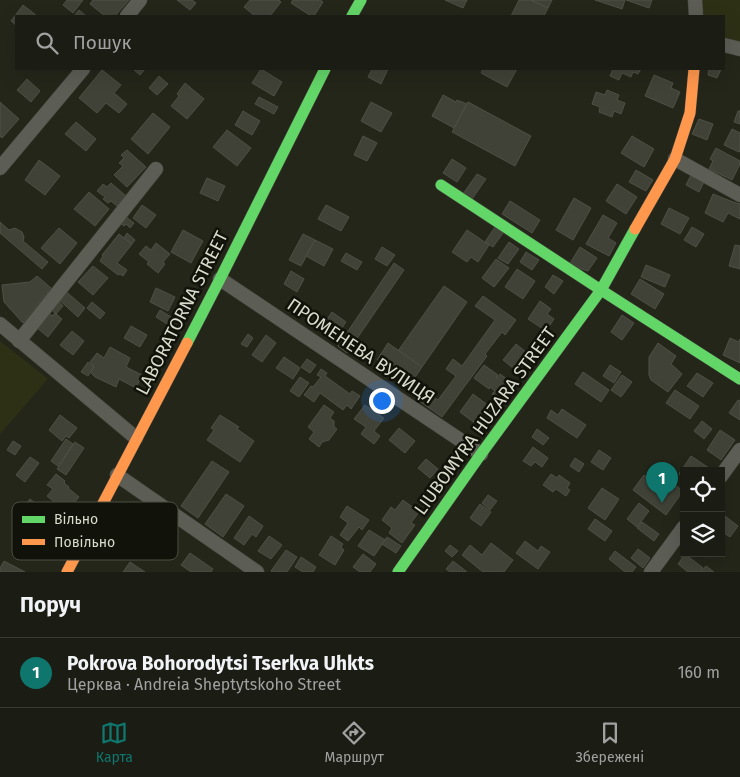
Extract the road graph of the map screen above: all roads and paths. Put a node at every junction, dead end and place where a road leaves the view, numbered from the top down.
1 (361, 0) edge
2 (695, 0) edge
3 (137, 1) edge
4 (128, 15) edge
5 (353, 15) edge
6 (696, 15) edge
7 (725, 45) edge
8 (740, 49) edge
9 (82, 70) edge
10 (325, 70) edge
11 (694, 70) edge
12 (675, 159) junction
13 (0, 168) edge
14 (156, 169) dead end
15 (441, 185) dead end
16 (740, 194) edge
17 (220, 280) junction
18 (601, 290) junction
19 (0, 324) edge
20 (19, 341) junction
21 (740, 379) edge
22 (136, 438) junction
23 (740, 450) edge
24 (481, 454) junction
25 (725, 471) edge
26 (117, 475) junction
27 (103, 502) edge
28 (156, 502) edge
29 (178, 518) edge
30 (680, 532) edge
31 (73, 560) edge
32 (67, 572) edge
33 (256, 572) edge
34 (398, 572) edge
35 (651, 572) edge

1 - 5 street
2 - 6 street
3 - 4 street
7 - 8 street
9 - 13 street
10 - 17 street, LABORATORNA STREET
11 - 12 street, LIUBOMYRA HUZARA STREET
12 - 16 street
12 - 18 street, LIUBOMYRA HUZARA STREET
14 - 20 street
15 - 18 street
17 - 22 street, LABORATORNA STREET
17 - 24 street, ПРОМЕНЕВА ВУЛИЦЯ
18 - 21 street
18 - 24 street, LIUBOMYRA HUZARA STREET
19 - 20 street
20 - 22 street
22 - 26 street, LABORATORNA STREET
23 - 25 street
24 - 34 street, LIUBOMYRA HUZARA STREET
26 - 27 street, LABORATORNA STREET
26 - 28 street
29 - 33 street
30 - 35 street
31 - 32 street, LABORATORNA STREET

